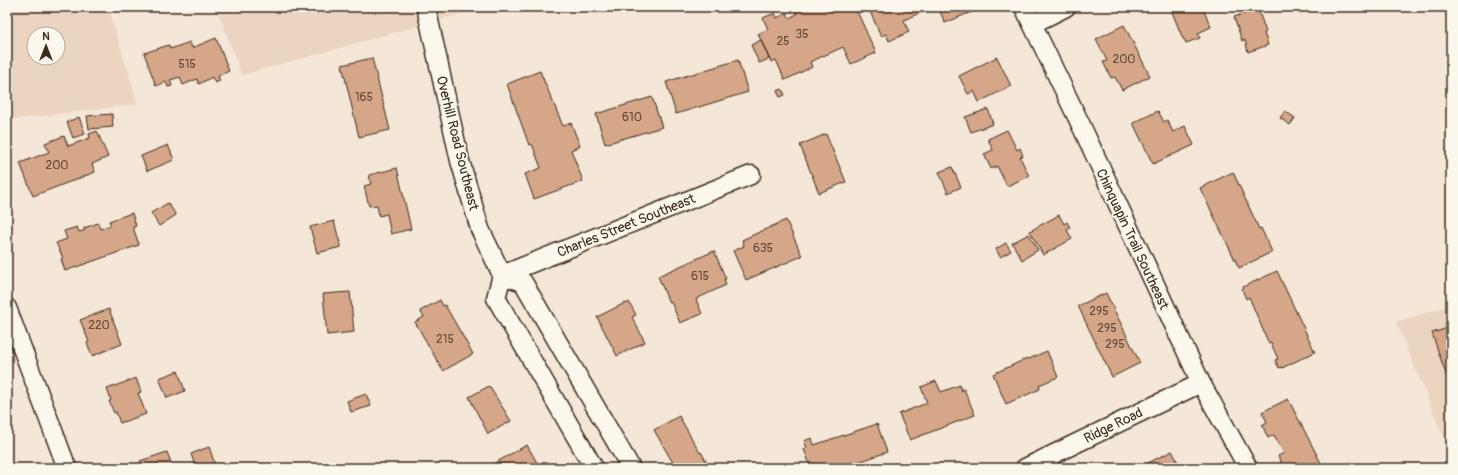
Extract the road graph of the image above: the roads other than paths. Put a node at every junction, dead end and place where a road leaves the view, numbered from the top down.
1 (426, 7) edge
2 (1024, 7) edge
3 (1066, 7) edge
4 (1032, 24) junction
5 (751, 175) dead end
6 (502, 274) junction
7 (7, 308) edge
8 (1201, 383) junction
9 (67, 468) edge
10 (594, 468) edge
11 (631, 468) edge
12 (1025, 468) edge
13 (1248, 468) edge

1 - 6 street, Overhill Road Southeast
2 - 4 street, Chinquapin Trail Southeast
3 - 4 street
4 - 8 street, Chinquapin Trail Southeast
5 - 6 street, Charles Street Southeast
6 - 10 street
6 - 11 street
7 - 9 street
8 - 12 street, Ridge Road
8 - 13 street, Chinquapin Trail Southeast

